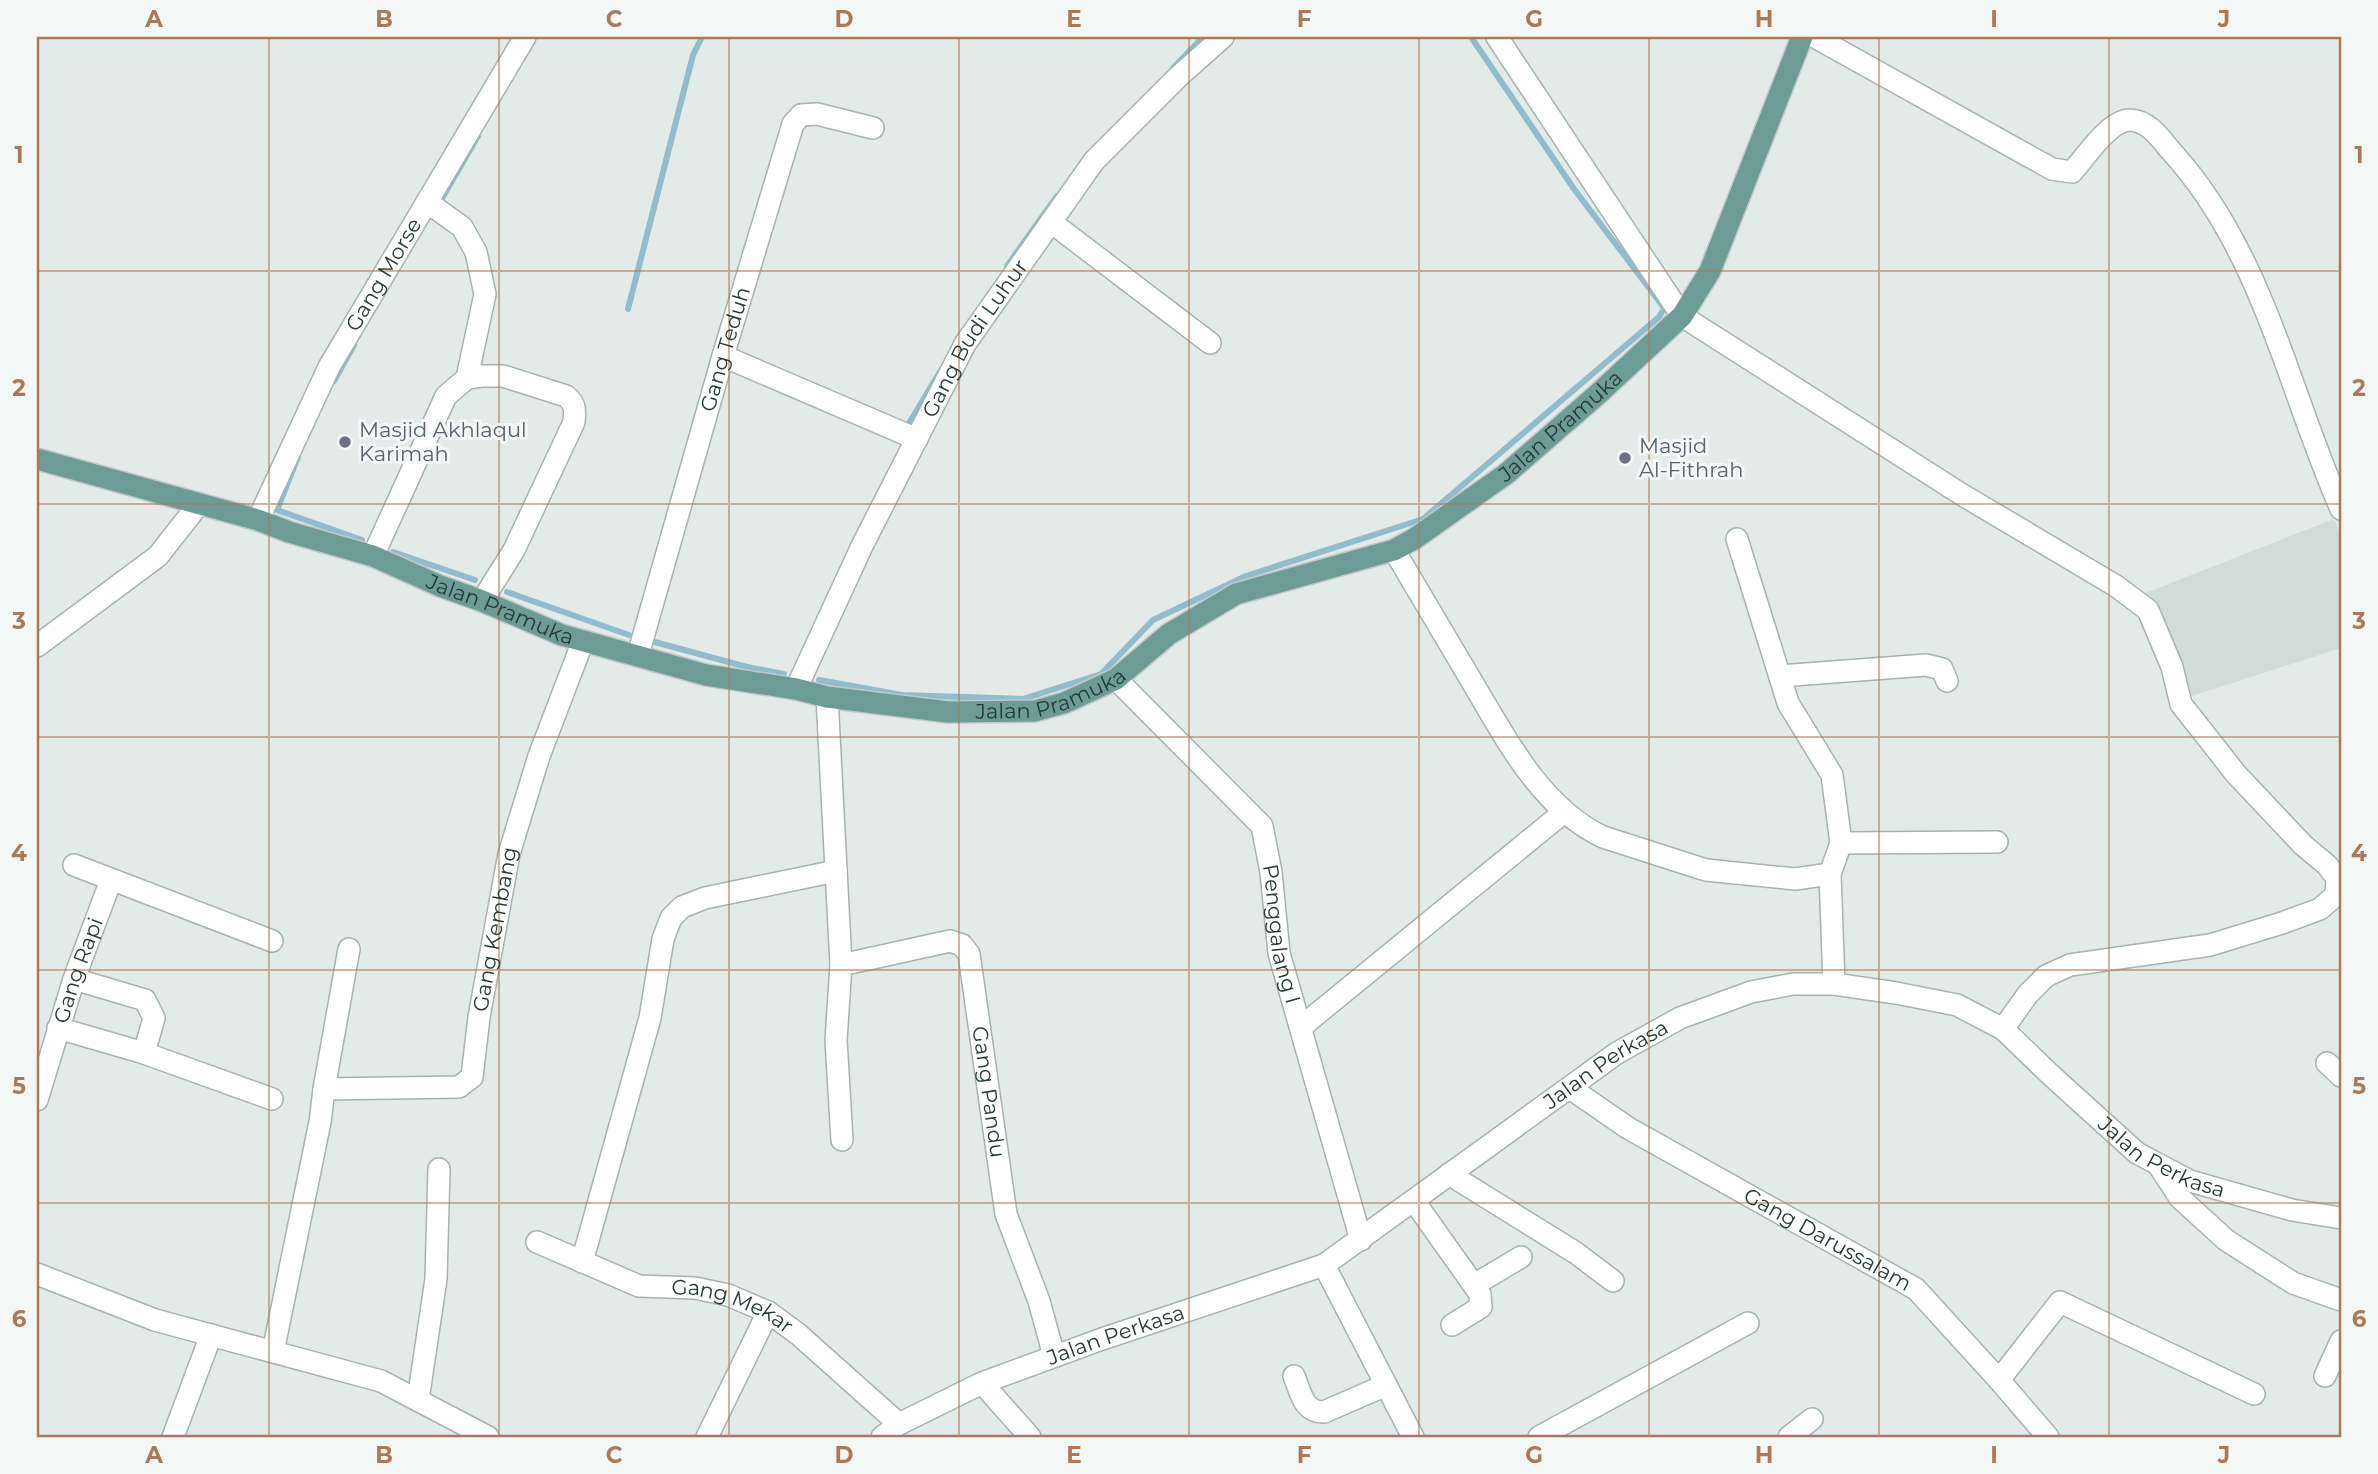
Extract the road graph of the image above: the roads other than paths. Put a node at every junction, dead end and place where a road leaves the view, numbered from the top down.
1 (525, 37) edge
2 (1223, 37) edge
3 (1497, 37) edge
4 (1802, 37) edge
5 (1815, 37) edge
6 (873, 128) dead end
7 (427, 202) junction
8 (1051, 222) junction
9 (1682, 316) junction
10 (1210, 343) dead end
11 (723, 356) junction
12 (467, 378) junction
13 (917, 439) junction
14 (37, 459) edge
15 (198, 505) junction
16 (2341, 509) edge
17 (258, 520) junction
18 (1737, 540) dead end
19 (1394, 550) junction
20 (373, 556) junction
21 (482, 601) junction
22 (583, 640) junction
23 (37, 646) edge
24 (638, 655) junction
25 (1780, 676) junction
26 (1116, 679) junction
27 (1947, 681) dead end
28 (796, 689) junction
29 (827, 697) junction
30 (1564, 812) junction
31 (1997, 842) dead end
32 (1841, 844) junction
33 (74, 865) dead end
34 (836, 871) junction
35 (1830, 874) junction
36 (111, 880) junction
37 (272, 941) dead end
38 (349, 949) dead end
39 (841, 965) junction
40 (74, 979) junction
41 (1834, 984) junction
42 (1301, 1027) junction
43 (58, 1028) junction
44 (2003, 1029) junction
45 (144, 1054) junction
46 (1570, 1088) junction
47 (324, 1089) junction
48 (272, 1099) dead end
49 (37, 1100) edge
50 (842, 1140) dead end
51 (2158, 1164) junction
52 (439, 1168) dead end
53 (1449, 1174) junction
54 (1414, 1201) junction
55 (2341, 1217) edge
56 (1361, 1240) junction
57 (537, 1242) dead end
58 (1521, 1257) dead end
59 (582, 1262) junction
60 (1324, 1265) junction
61 (37, 1274) edge
62 (1613, 1281) dead end
63 (1474, 1285) junction
64 (2341, 1300) edge
65 (768, 1311) junction
66 (1748, 1323) dead end
67 (1452, 1325) dead end
68 (211, 1335) junction
69 (2341, 1341) edge
70 (273, 1352) junction
71 (1054, 1356) junction
72 (1294, 1376) dead end
73 (2325, 1376) dead end
74 (1999, 1380) junction
75 (982, 1383) junction
76 (1386, 1385) junction
77 (2254, 1394) dead end
78 (418, 1400) junction
79 (1812, 1419) dead end
80 (891, 1431) edge
81 (173, 1437) edge
82 (488, 1437) edge
83 (707, 1437) edge
84 (1030, 1437) edge
85 (1413, 1437) edge
86 (1539, 1437) edge
87 (1788, 1437) edge
88 (2048, 1437) edge

1 - 7 street, Gang Morse
2 - 8 street, Gang Budi Luhur
3 - 9 street
4 - 9 main road, Jalan Pramuka
5 - 16 street
6 - 11 street, Gang Teduh
7 - 12 street
7 - 17 street, Gang Morse
8 - 10 street
8 - 13 street, Gang Budi Luhur
9 - 19 main road, Jalan Pramuka
9 - 44 street
11 - 13 street
11 - 24 street, Gang Teduh
12 - 20 street
12 - 21 street
13 - 28 street, Gang Budi Luhur
14 - 15 main road, Jalan Pramuka
15 - 17 main road, Jalan Pramuka
15 - 23 street
17 - 20 main road, Jalan Pramuka
18 - 25 street
19 - 26 main road, Jalan Pramuka
19 - 30 street
20 - 21 main road, Jalan Pramuka
21 - 22 main road, Jalan Pramuka
22 - 24 main road, Jalan Pramuka
22 - 47 street, Gang Kembang
24 - 28 main road, Jalan Pramuka
25 - 27 street
25 - 32 street
26 - 29 main road, Jalan Pramuka
26 - 42 street, Penggalang I
28 - 29 main road, Jalan Pramuka
29 - 34 street
30 - 35 street
30 - 42 street
31 - 32 street
32 - 35 street
33 - 36 street
34 - 39 street
34 - 59 street
35 - 41 street
36 - 37 street
36 - 40 street, Gang Rapi
38 - 47 street
39 - 50 street
39 - 71 street, Gang Pandu
40 - 43 street, Gang Rapi
40 - 45 street
41 - 44 street, Jalan Perkasa
41 - 46 street, Jalan Perkasa
42 - 56 street, Penggalang I
43 - 45 street
43 - 49 street, Gang Rapi
44 - 51 street, Jalan Perkasa
45 - 48 street
46 - 53 street, Jalan Perkasa
46 - 74 street, Gang Darussalam
47 - 70 street
51 - 55 street, Jalan Perkasa
51 - 64 street
52 - 78 street
53 - 54 street, Jalan Perkasa
53 - 62 street
54 - 56 street, Jalan Perkasa
54 - 63 street
56 - 60 street, Jalan Perkasa
57 - 59 street, Gang Mekar
58 - 63 street
59 - 65 street, Gang Mekar
60 - 71 street, Jalan Perkasa
60 - 76 street
61 - 68 street
63 - 67 street
65 - 80 street, Gang Mekar
65 - 83 street
66 - 86 street
68 - 70 street
68 - 81 street
69 - 73 street
70 - 78 street
71 - 75 street, Jalan Perkasa
72 - 76 street
74 - 77 street
74 - 88 street, Gang Darussalam
75 - 80 street, Jalan Perkasa
75 - 84 street
76 - 85 street
78 - 82 street
79 - 87 street

